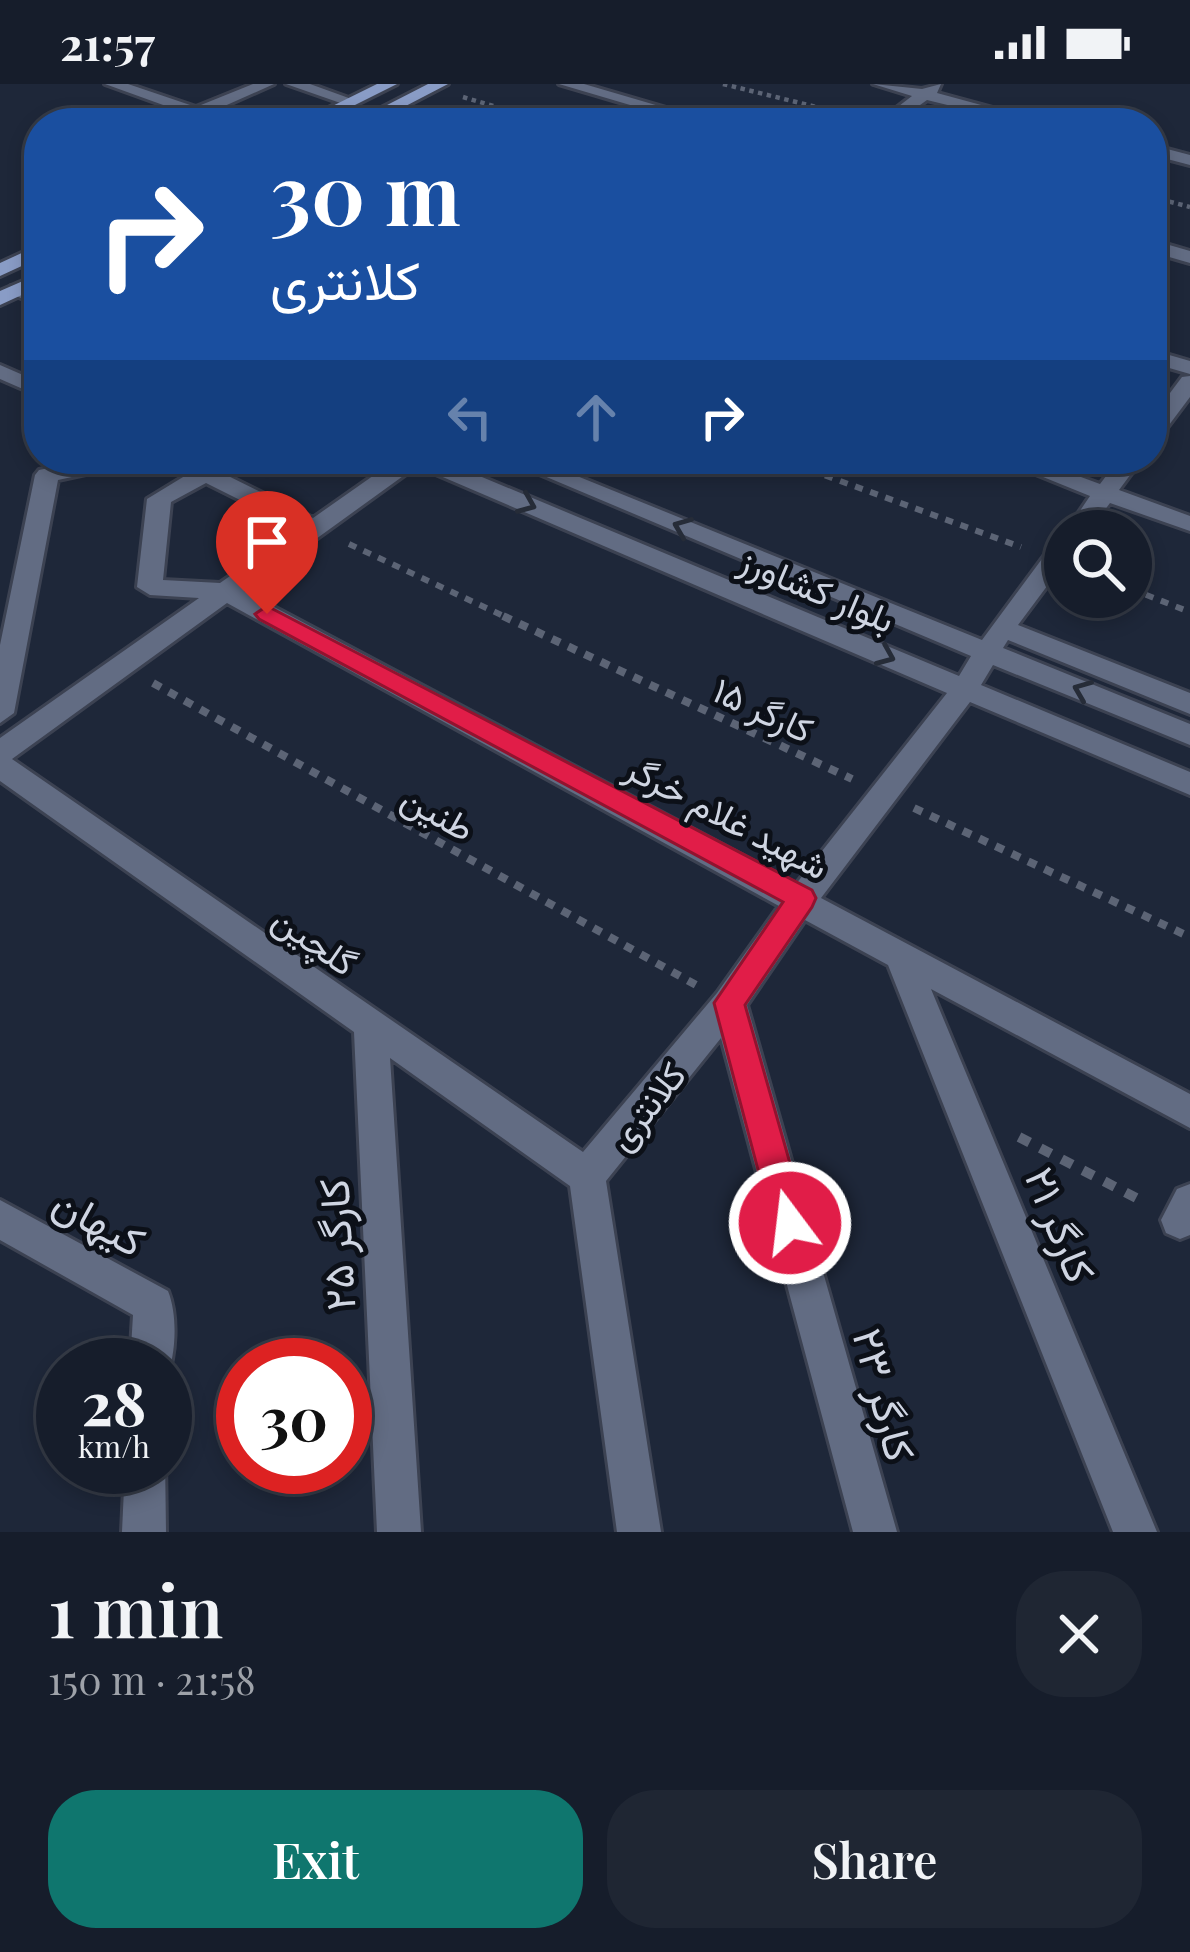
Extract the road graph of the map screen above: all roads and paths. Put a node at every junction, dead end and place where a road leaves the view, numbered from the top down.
1 (113, 84) edge
2 (266, 84) edge
3 (294, 84) edge
4 (388, 84) edge
5 (567, 84) edge
6 (723, 84) edge
7 (880, 84) edge
8 (940, 84) edge
9 (436, 86) edge
10 (925, 95) junction
11 (350, 101) junction
12 (184, 108) edge
13 (206, 108) edge
14 (336, 108) edge
15 (391, 108) edge
16 (504, 108) edge
17 (654, 108) edge
18 (821, 108) edge
19 (905, 108) edge
20 (978, 108) edge
21 (1190, 382) edge
22 (1167, 412) edge
23 (52, 474) edge
24 (206, 474) joint
25 (394, 474) edge
26 (452, 474) edge
27 (555, 474) edge
28 (825, 474) edge
29 (1052, 474) edge
30 (1120, 474) edge
31 (1105, 493) junction
32 (1092, 510) edge
33 (1190, 524) edge
34 (315, 528) junction
35 (1044, 547) edge
36 (1044, 574) edge
37 (226, 592) junction
38 (1152, 597) edge
39 (1190, 612) edge
40 (996, 640) junction
41 (122, 666) junction
42 (964, 689) junction
43 (1190, 704) edge
44 (0, 712) edge
45 (1190, 735) edge
46 (0, 753) edge
47 (0, 766) edge
48 (1190, 784) edge
49 (884, 794) junction
50 (802, 898) junction
51 (1190, 937) edge
52 (899, 952) junction
53 (729, 1003) junction
54 (370, 1025) junction
55 (962, 1107) junction
56 (1190, 1112) edge
57 (586, 1176) junction
58 (1185, 1211) edge
59 (0, 1219) edge
60 (152, 1338) edge
61 (146, 1494) edge
62 (144, 1532) edge
63 (399, 1532) edge
64 (639, 1532) edge
65 (874, 1532) edge
66 (1135, 1532) edge

1 - 12 street
2 - 13 street
3 - 11 street
4 - 11 main road
5 - 17 street
6 - 18 path
7 - 10 street
8 - 10 street
9 - 15 main road
9 - 16 path
10 - 19 street
10 - 20 street
11 - 14 main road
21 - 22 street
23 - 44 street
24 - 34 street
24 - 37 street
25 - 34 street
26 -> 42 street, بلوار کشاورز
40 -> 27 street, بلوار کشاورز
28 - 35 path
29 - 31 street
30 - 31 street
31 - 32 street
31 - 33 street
34 - 37 street
34 - 49 path, کارگر ۱۵
36 - 40 street, کلانتری
37 - 41 street
37 - 50 street, شهید غلام خرگر
38 - 39 path
40 - 42 street, کلانتری
40 - 43 street
45 -> 40 street, بلوار کشاورز
41 - 46 street
41 - 53 path, طنین
42 - 48 street, بلوار کشاورز
42 - 49 street, کلانتری
47 - 54 street, گلچین
49 - 50 street, کلانتری
49 - 51 path, کارگر ۱۵
50 - 52 street, شهید غلام خرگر
50 - 53 street, کلانتری
52 - 55 street, کارگر ۲۱
52 - 56 street, شهید غلام خرگر
53 - 57 street, کلانتری
53 - 65 street, کارگر ۲۳
54 - 57 street, گلچین
54 - 63 street, کارگر ۲۵
55 - 58 path
55 - 66 street, کارگر ۲۱
57 - 64 street, کلانتری
59 - 60 street, کیهان
61 - 62 street

